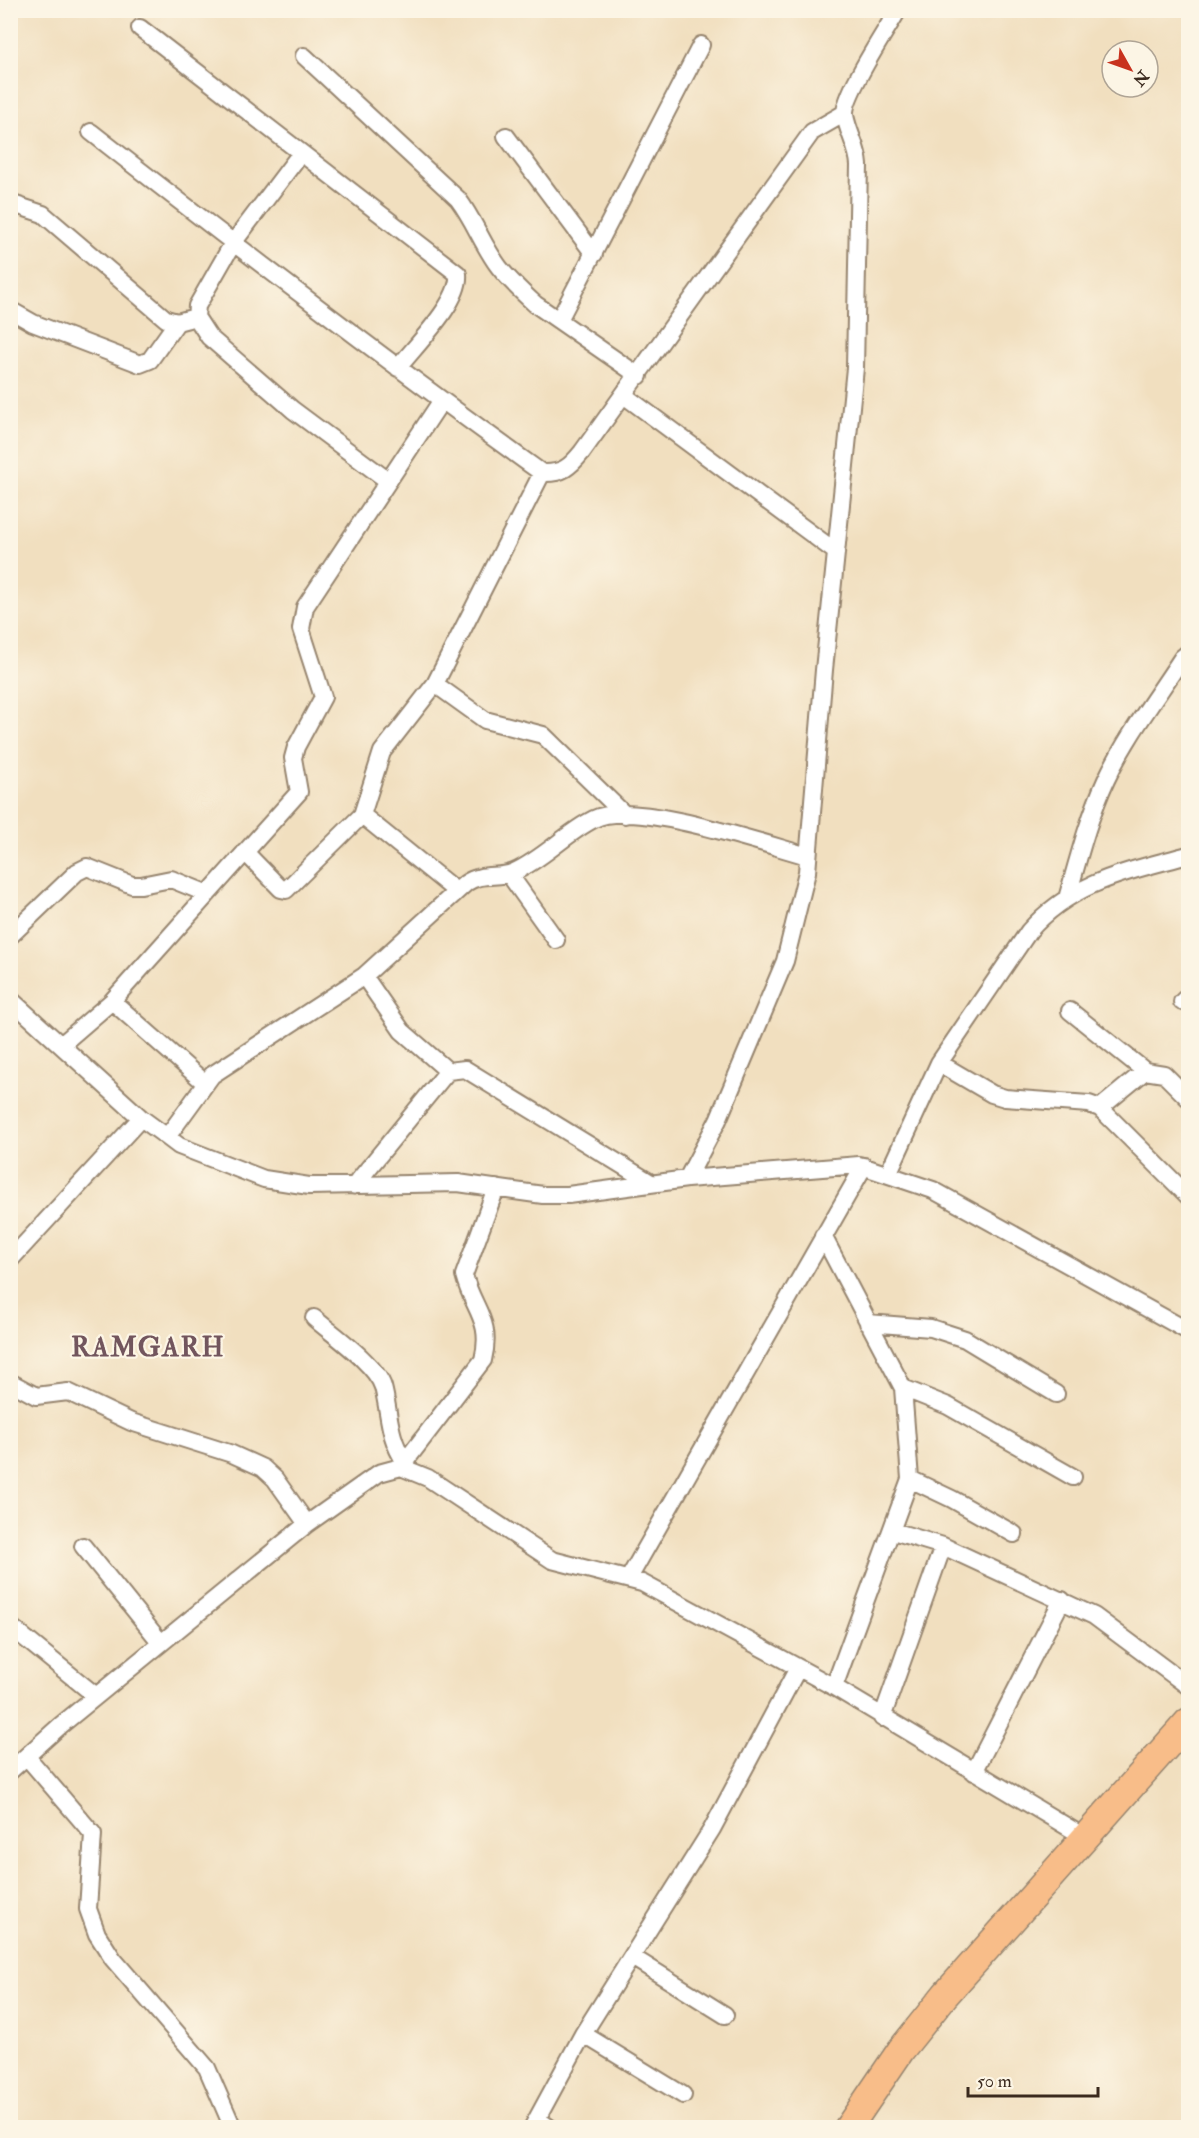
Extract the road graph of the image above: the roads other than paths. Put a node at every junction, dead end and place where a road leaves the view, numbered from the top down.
1 (898, 10) edge
2 (140, 28) dead end
3 (701, 45) dead end
4 (304, 56) dead end
5 (845, 113) junction
6 (91, 132) dead end
7 (506, 136) dead end
8 (301, 153) junction
9 (10, 203) edge
10 (233, 243) junction
11 (594, 254) junction
12 (10, 310) edge
13 (196, 317) junction
14 (559, 320) junction
15 (177, 322) junction
16 (398, 368) junction
17 (639, 376) junction
18 (625, 396) junction
19 (442, 400) junction
20 (542, 473) junction
21 (387, 480) junction
22 (836, 552) junction
23 (1188, 653) edge
24 (435, 684) junction
25 (626, 815) junction
26 (362, 816) junction
27 (246, 852) junction
28 (1188, 855) edge
29 (808, 856) junction
30 (509, 874) junction
31 (456, 891) junction
32 (208, 894) junction
33 (1068, 895) junction
34 (10, 936) edge
35 (555, 940) dead end
36 (364, 976) junction
37 (10, 999) edge
38 (112, 1001) junction
39 (1070, 1011) dead end
40 (61, 1045) junction
41 (939, 1063) junction
42 (448, 1071) junction
43 (1145, 1071) junction
44 (205, 1083) junction
45 (1188, 1098) edge
46 (1100, 1108) junction
47 (141, 1118) junction
48 (167, 1137) junction
49 (862, 1166) junction
50 (888, 1174) junction
51 (693, 1178) junction
52 (651, 1183) junction
53 (354, 1186) junction
54 (496, 1188) junction
55 (1188, 1196) edge
56 (823, 1236) junction
57 (10, 1260) edge
58 (314, 1318) dead end
59 (868, 1323) junction
60 (1188, 1331) edge
61 (10, 1382) edge
62 (903, 1388) junction
63 (1056, 1394) dead end
64 (403, 1464) junction
65 (1073, 1478) dead end
66 (910, 1479) junction
67 (307, 1524) junction
68 (893, 1531) junction
69 (1014, 1534) dead end
70 (83, 1546) dead end
71 (943, 1546) junction
72 (629, 1578) junction
73 (1062, 1600) junction
74 (10, 1626) edge
75 (161, 1643) junction
76 (798, 1668) junction
77 (1188, 1686) edge
78 (834, 1687) junction
79 (96, 1696) junction
80 (882, 1718) junction
81 (1188, 1722) edge
82 (27, 1757) junction
83 (10, 1771) edge
84 (974, 1772) junction
85 (1086, 1838) junction
86 (632, 1958) junction
87 (725, 2015) dead end
88 (583, 2034) junction
89 (683, 2095) dead end
90 (540, 2125) edge
91 (233, 2127) edge
92 (848, 2127) edge

1 - 5 street
2 - 8 street
3 - 11 street
4 - 14 street
5 - 17 street
5 - 22 street
6 - 10 street
7 - 11 street
8 - 10 street
8 - 16 street
9 - 15 street
10 - 13 street
10 - 16 street
11 - 14 street
12 - 15 street
13 - 15 street
13 - 21 street
14 - 17 street
16 - 19 street
17 - 18 street
18 - 20 street
18 - 22 street
19 - 20 street
19 - 21 street
20 - 24 street
21 - 27 street
22 - 29 street
23 - 33 street
24 - 25 street
24 - 26 street
25 - 29 street
25 - 30 street
26 - 27 street
26 - 31 street
27 - 32 street
28 - 33 street
29 - 51 street
30 - 31 street
30 - 35 street
31 - 36 street
32 - 34 street
32 - 38 street
33 - 41 street
36 - 42 street
36 - 44 street
37 - 40 street
38 - 40 street
38 - 44 street
39 - 43 street
40 - 47 street
41 - 46 street
41 - 50 street
42 - 52 street
42 - 53 street
43 - 45 street
43 - 46 street
44 - 48 street
46 - 55 street
47 - 48 street
47 - 57 street
48 - 53 street
49 - 50 street
49 - 51 street
49 - 56 street
50 - 60 street
51 - 52 street
52 - 54 street
53 - 54 street
54 - 64 street
56 - 59 street
56 - 72 street
58 - 64 street
59 - 62 street
59 - 63 street
61 - 67 street
62 - 65 street
62 - 66 street
64 - 67 street
64 - 72 street
66 - 68 street
66 - 69 street
67 - 75 street
68 - 71 street
68 - 78 street
70 - 75 street
71 - 73 street
71 - 80 street
72 - 76 street
73 - 77 street
73 - 84 street
74 - 79 street
75 - 79 street
76 - 78 street
76 - 86 street
78 - 80 street
79 - 82 street
80 - 84 street
81 - 85 main road
82 - 83 street
82 - 91 street
84 - 85 street
85 - 92 main road
86 - 87 street
86 - 88 street
88 - 89 street
88 - 90 street

